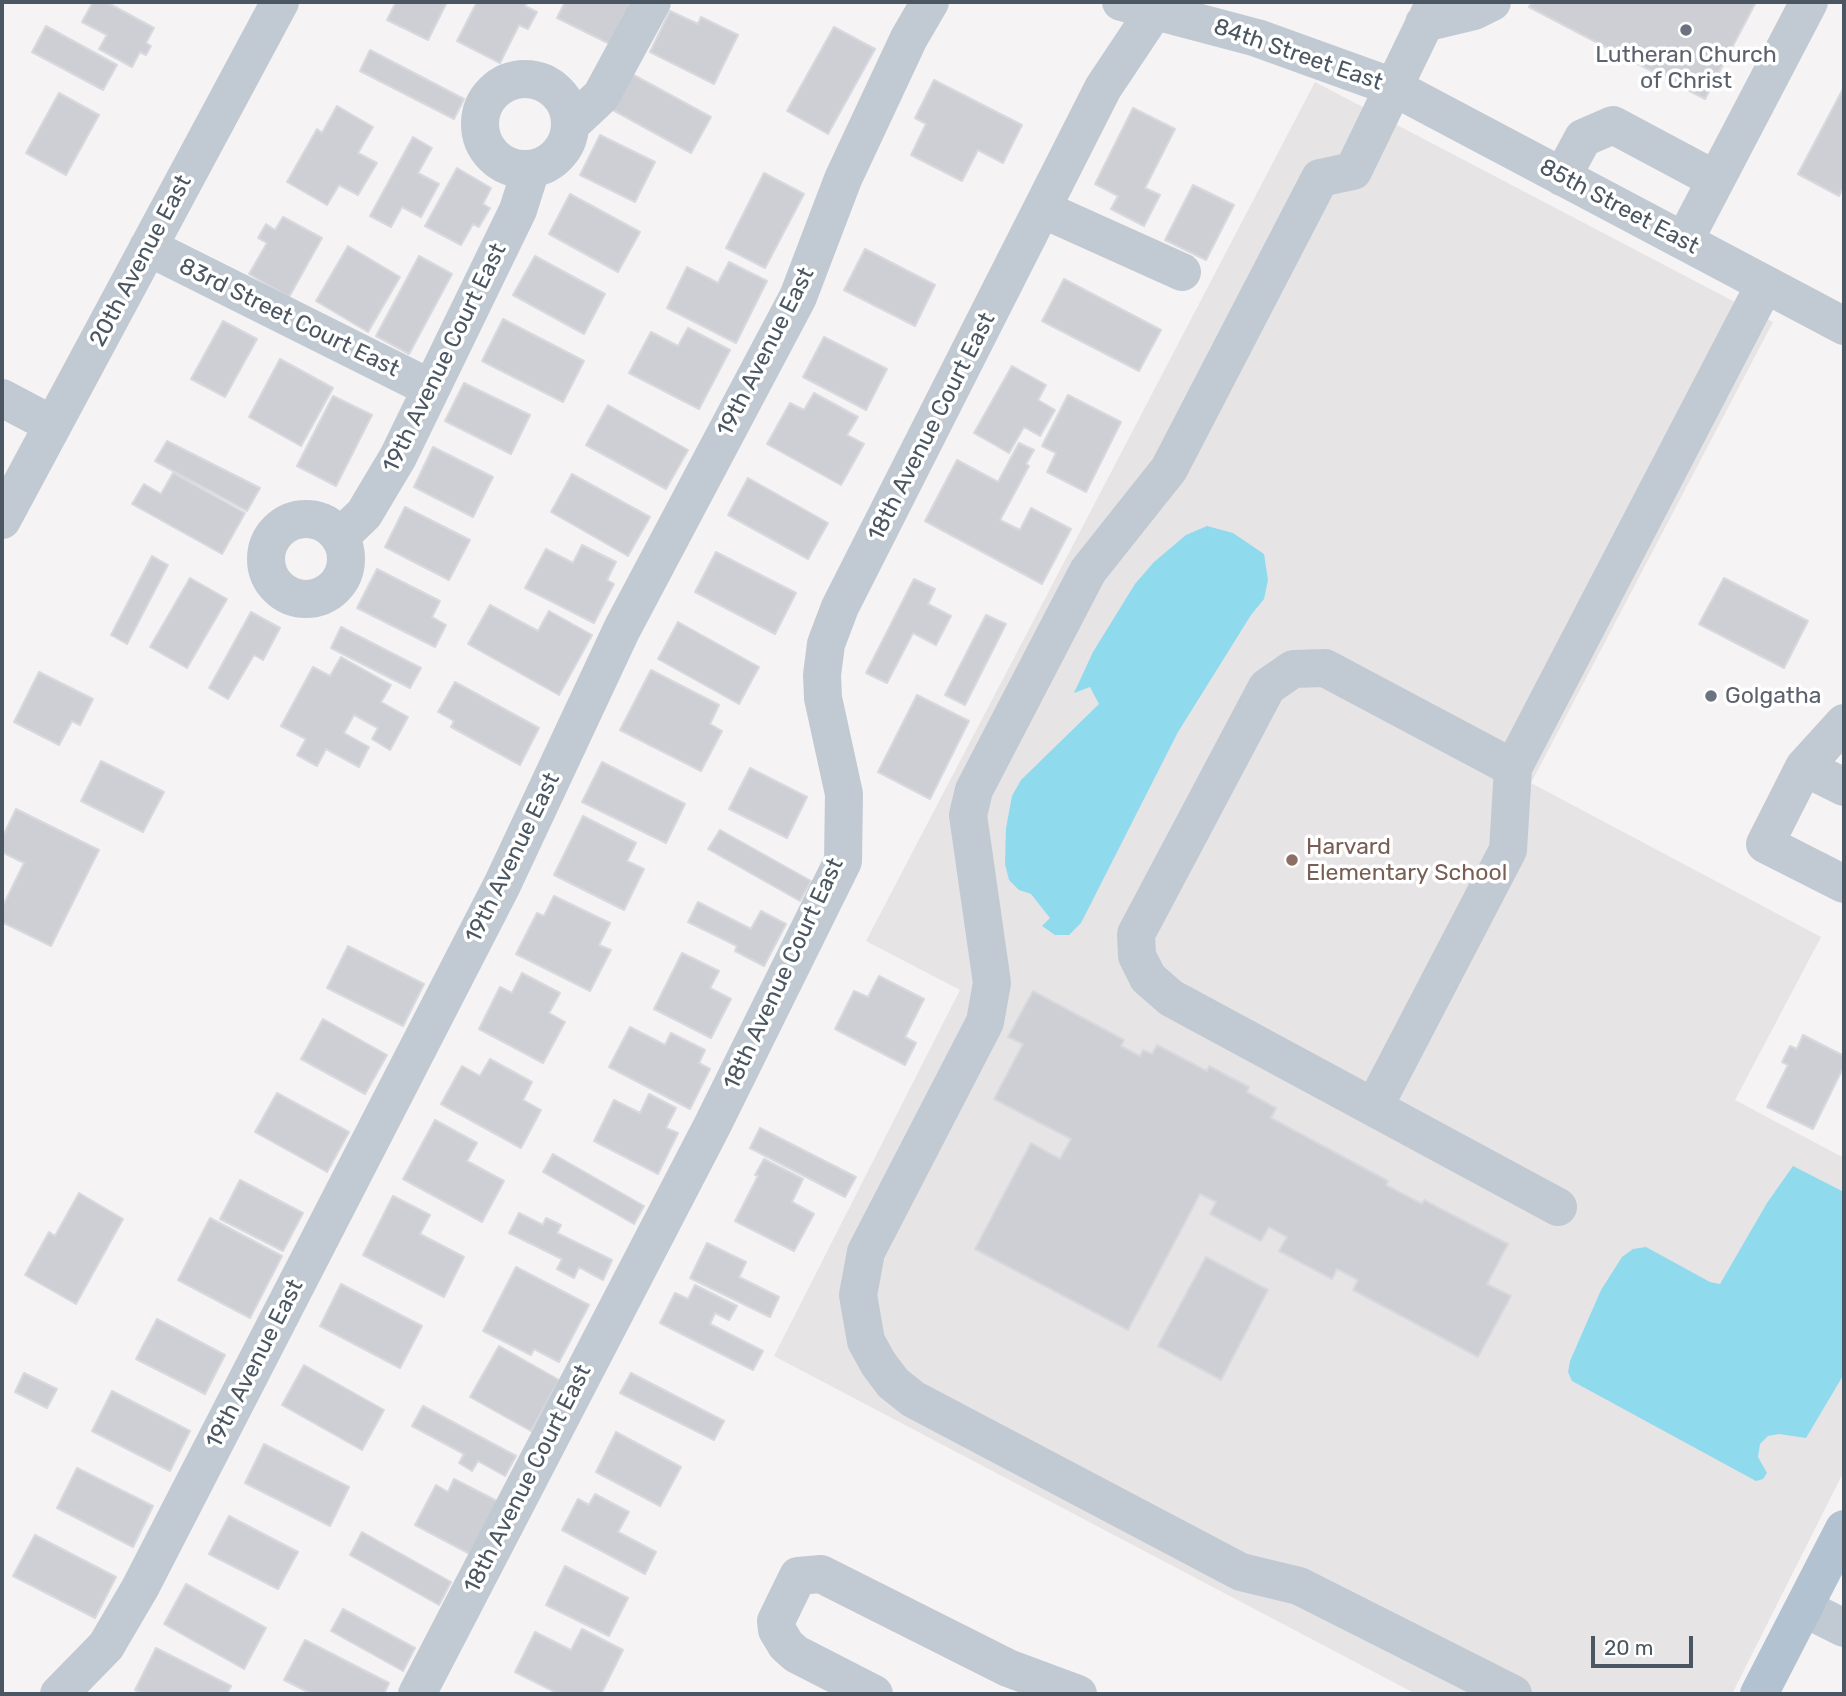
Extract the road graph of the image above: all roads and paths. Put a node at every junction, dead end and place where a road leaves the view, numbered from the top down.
1 (280, 2) edge
2 (652, 2) edge
3 (930, 2) edge
4 (1492, 2) edge
5 (1809, 2) edge
6 (1138, 6) edge
7 (1430, 12) edge
8 (1393, 87) junction
9 (570, 125) junction
10 (531, 169) junction
11 (1562, 177) junction
12 (1716, 180) junction
13 (1042, 209) junction
14 (1684, 241) junction
15 (148, 247) junction
16 (1182, 272) dead end
17 (1765, 284) junction
18 (1844, 326) edge
19 (430, 388) junction
20 (2, 398) edge
21 (53, 425) junction
22 (2, 520) edge
23 (341, 537) dead end
24 (1844, 723) edge
25 (1804, 767) junction
26 (1513, 768) junction
27 (1844, 787) edge
28 (1844, 884) edge
29 (1374, 1107) junction
30 (1558, 1207) dead end
31 (1844, 1529) edge
32 (1804, 1608) junction
33 (1844, 1628) edge
34 (1770, 1691) edge
35 (59, 1694) edge
36 (417, 1694) edge
37 (874, 1694) edge
38 (1078, 1694) edge
39 (1513, 1694) edge

1 - 15 street, 20th Avenue East
2 - 9 street
3 - 35 street, 19th Avenue East
4 - 7 street
5 - 12 street
6 - 8 street, 84th Street East
6 - 13 street, 18th Avenue Court East
7 - 8 street
8 - 11 street, 85th Street East
8 - 39 street
9 - 10 street
9 - 10 street
10 - 19 street, 19th Avenue Court East
11 - 12 street
11 - 14 street, 85th Street East
12 - 14 street
13 - 16 street
13 - 36 street, 18th Avenue Court East
14 - 17 street, 85th Street East
15 - 19 street, 83rd Street Court East
15 - 21 street, 20th Avenue East
17 - 18 street, 85th Street East
17 - 26 street
19 - 23 street, 19th Avenue Court East
20 - 21 street
21 - 22 street, 20th Avenue East
24 - 25 street
25 - 27 street
25 - 28 street
26 - 29 street
26 - 29 street
29 - 30 street
31 - 32 main road
32 - 33 street
32 - 34 main road
37 - 38 street

